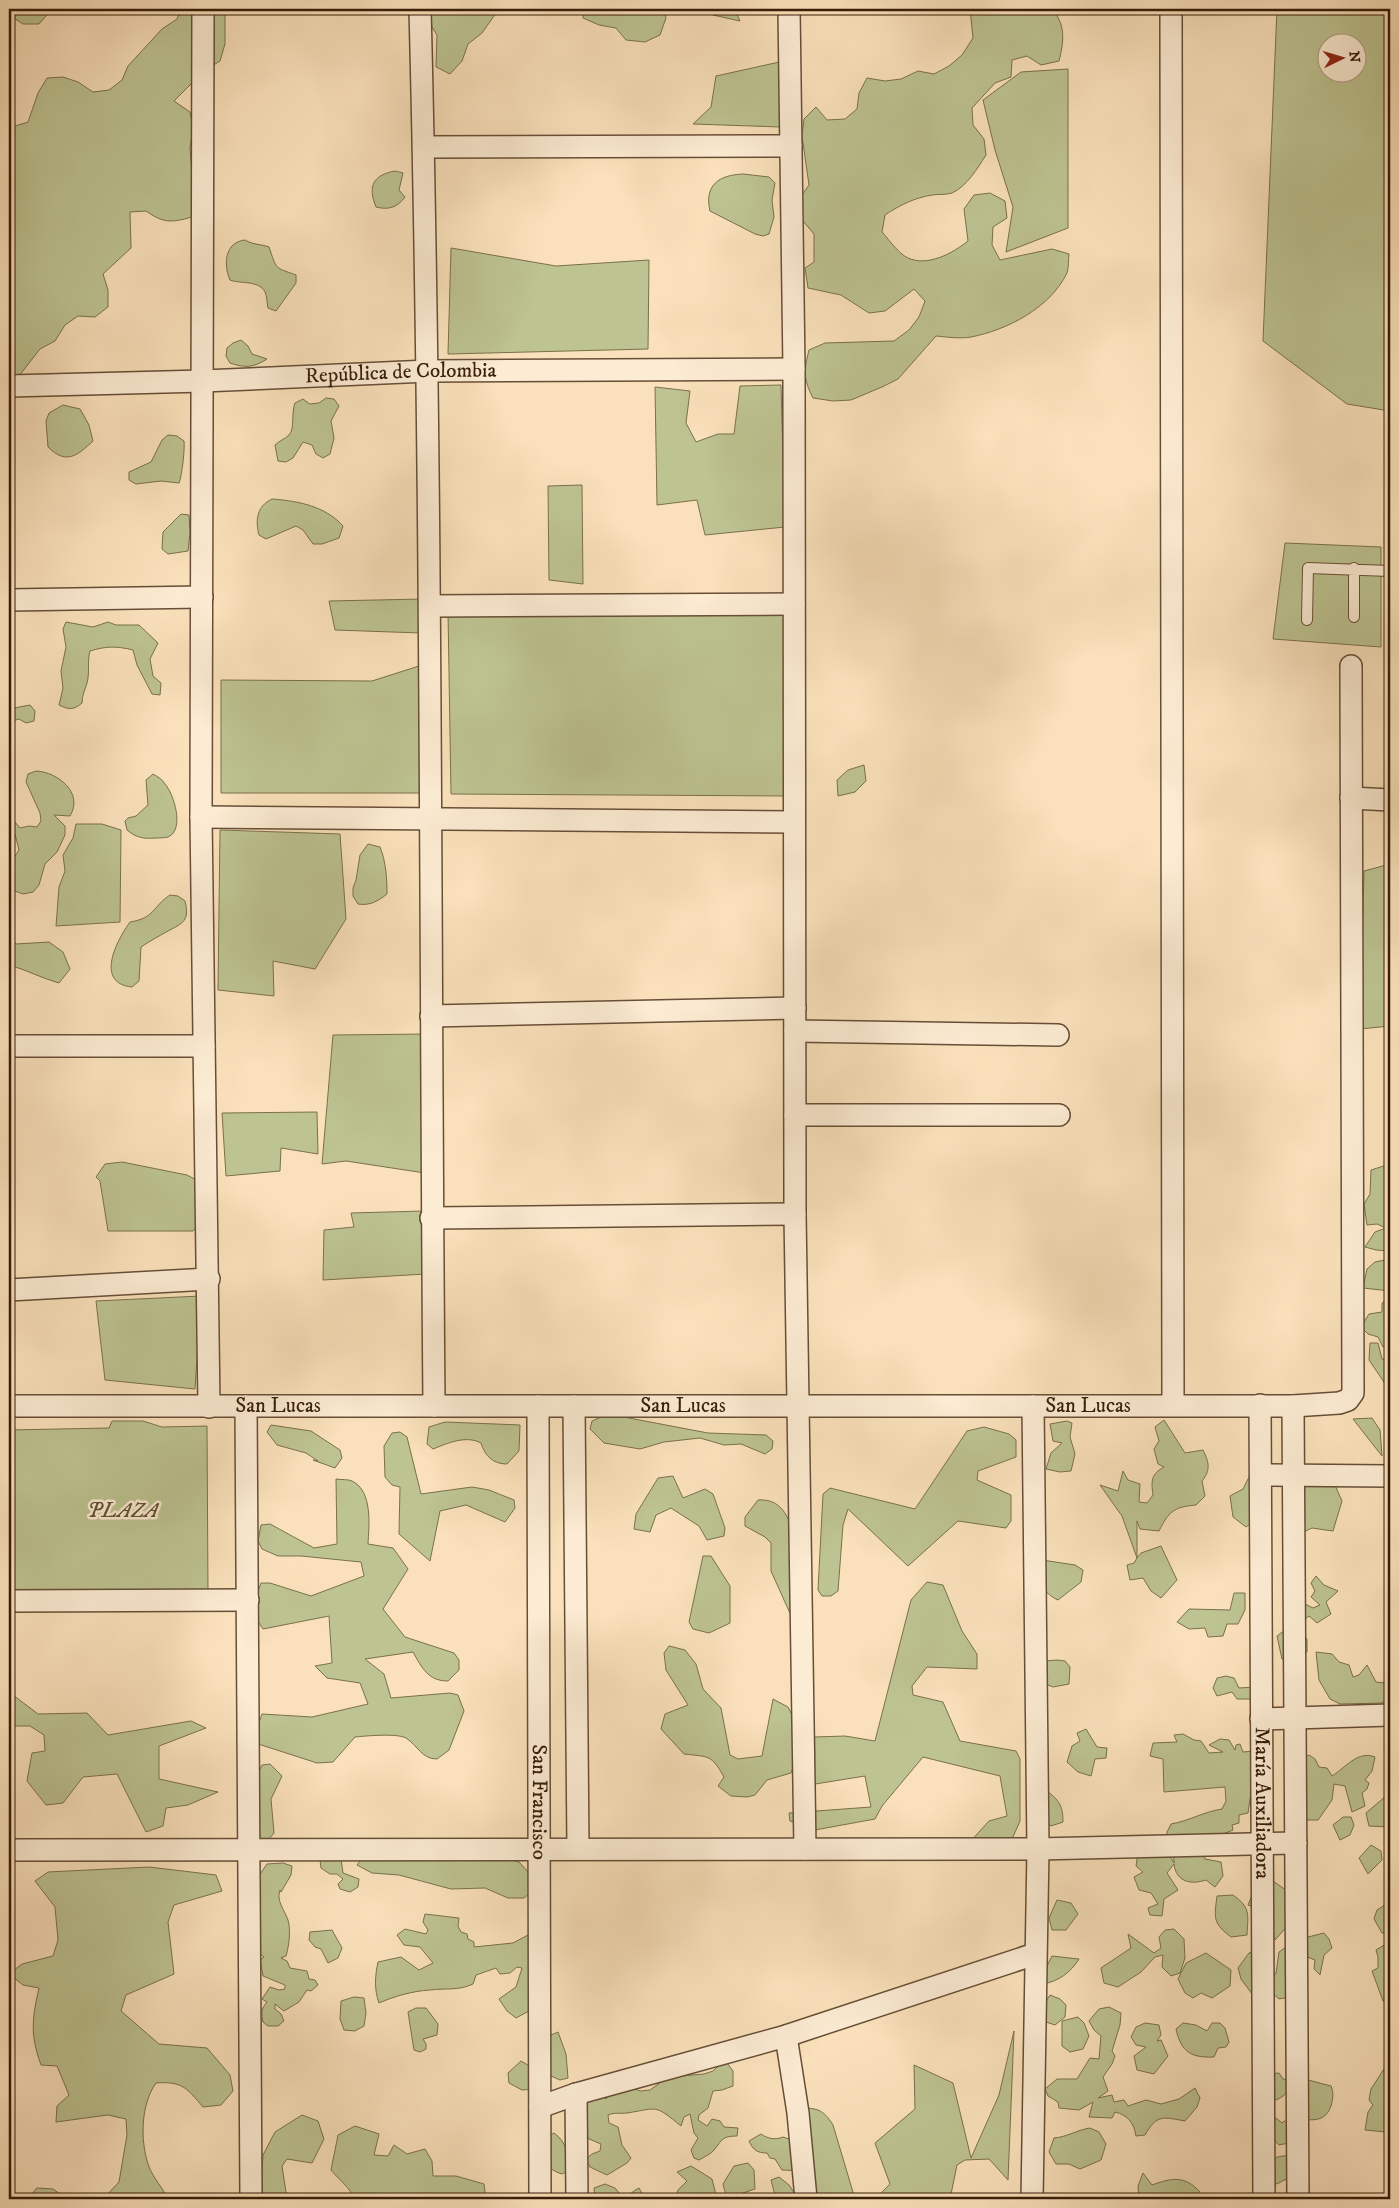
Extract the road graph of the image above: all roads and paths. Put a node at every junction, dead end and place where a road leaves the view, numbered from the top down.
1 (203, 9) edge
2 (420, 9) edge
3 (789, 9) edge
4 (1171, 9) edge
5 (424, 146) junction
6 (791, 146) junction
7 (794, 369) junction
8 (428, 371) junction
9 (204, 381) junction
10 (9, 386) edge
11 (1354, 568) junction
12 (1390, 571) edge
13 (202, 597) junction
14 (9, 600) edge
15 (794, 604) junction
16 (430, 606) junction
17 (1354, 617) dead end
18 (1307, 620) dead end
19 (1351, 666) dead end
20 (1351, 798) junction
21 (1390, 800) edge
22 (201, 817) junction
23 (429, 819) junction
24 (794, 822) junction
25 (795, 1008) junction
26 (431, 1016) junction
27 (795, 1031) junction
28 (1058, 1035) dead end
29 (9, 1046) edge
30 (204, 1046) junction
31 (795, 1115) junction
32 (1059, 1115) dead end
33 (795, 1214) junction
34 (431, 1218) junction
35 (209, 1280) junction
36 (9, 1290) edge
37 (9, 1406) edge
38 (246, 1406) junction
39 (434, 1406) junction
40 (538, 1406) junction
41 (574, 1406) junction
42 (800, 1406) junction
43 (1033, 1406) junction
44 (1173, 1406) junction
45 (1260, 1406) junction
46 (1293, 1406) junction
47 (209, 1407) junction
48 (1294, 1474) junction
49 (1261, 1475) junction
50 (1390, 1476) edge
51 (248, 1600) junction
52 (9, 1601) edge
53 (1390, 1715) edge
54 (1261, 1719) junction
55 (1295, 1719) junction
56 (1296, 1843) junction
57 (1262, 1844) junction
58 (540, 1849) junction
59 (578, 1849) junction
60 (805, 1849) junction
61 (1038, 1849) junction
62 (9, 1850) edge
63 (248, 1850) junction
64 (1035, 1954) junction
65 (786, 2036) junction
66 (576, 2094) junction
67 (540, 2107) junction
68 (251, 2199) edge
69 (540, 2199) edge
70 (577, 2199) edge
71 (806, 2199) edge
72 (1032, 2199) edge
73 (1264, 2199) edge
74 (1298, 2199) edge

1 - 9 street
2 - 5 street
3 - 6 street
4 - 44 street
5 - 6 street
5 - 8 street
6 - 7 street
7 - 8 street, República de Colombia
7 - 15 street
8 - 9 street, República de Colombia
8 - 16 street
9 - 10 street, República de Colombia
9 - 13 street
11 - 12 lane
11 - 17 lane
11 - 18 lane
13 - 14 street
13 - 22 street
15 - 16 street
15 - 24 street
16 - 23 street
19 - 20 street
20 - 21 street
20 - 46 street, San Lucas
22 - 23 street
22 - 30 street
23 - 24 street
23 - 26 street
24 - 25 street
25 - 26 street
25 - 27 street
26 - 34 street
27 - 28 street
27 - 31 street
29 - 30 street
30 - 35 street
31 - 32 street
31 - 33 street
33 - 34 street
33 - 42 street
34 - 39 street
35 - 36 street
35 - 47 street
37 - 47 street, San Lucas
38 - 39 street, San Lucas
38 - 47 street, San Lucas
38 - 51 street
39 - 40 street, San Lucas
40 - 41 street, San Lucas
40 - 58 street, San Francisco
41 - 42 street, San Lucas
41 - 59 street, San Francisco
42 - 43 street, San Lucas
42 - 60 street
43 - 44 street, San Lucas
43 - 61 street
44 - 45 street, San Lucas
45 - 46 street, San Lucas
45 - 49 street, María Auxiliadora
46 - 48 street, María Auxiliadora
48 - 49 street
48 - 50 street
48 - 55 street, María Auxiliadora
49 - 54 street, María Auxiliadora
51 - 52 street
51 - 63 street
53 - 55 street
54 - 55 street
54 - 57 street, María Auxiliadora
55 - 56 street, María Auxiliadora
56 - 57 street
56 - 74 street, María Auxiliadora
57 - 61 street
57 - 73 street, María Auxiliadora
58 - 59 street
58 - 63 street
58 - 67 street, San Francisco
59 - 60 street
60 - 61 street
61 - 64 street
62 - 63 street
63 - 68 street
64 - 65 street
64 - 72 street
65 - 66 street
65 - 71 street
66 - 67 street
66 - 70 street
67 - 69 street, San Francisco

